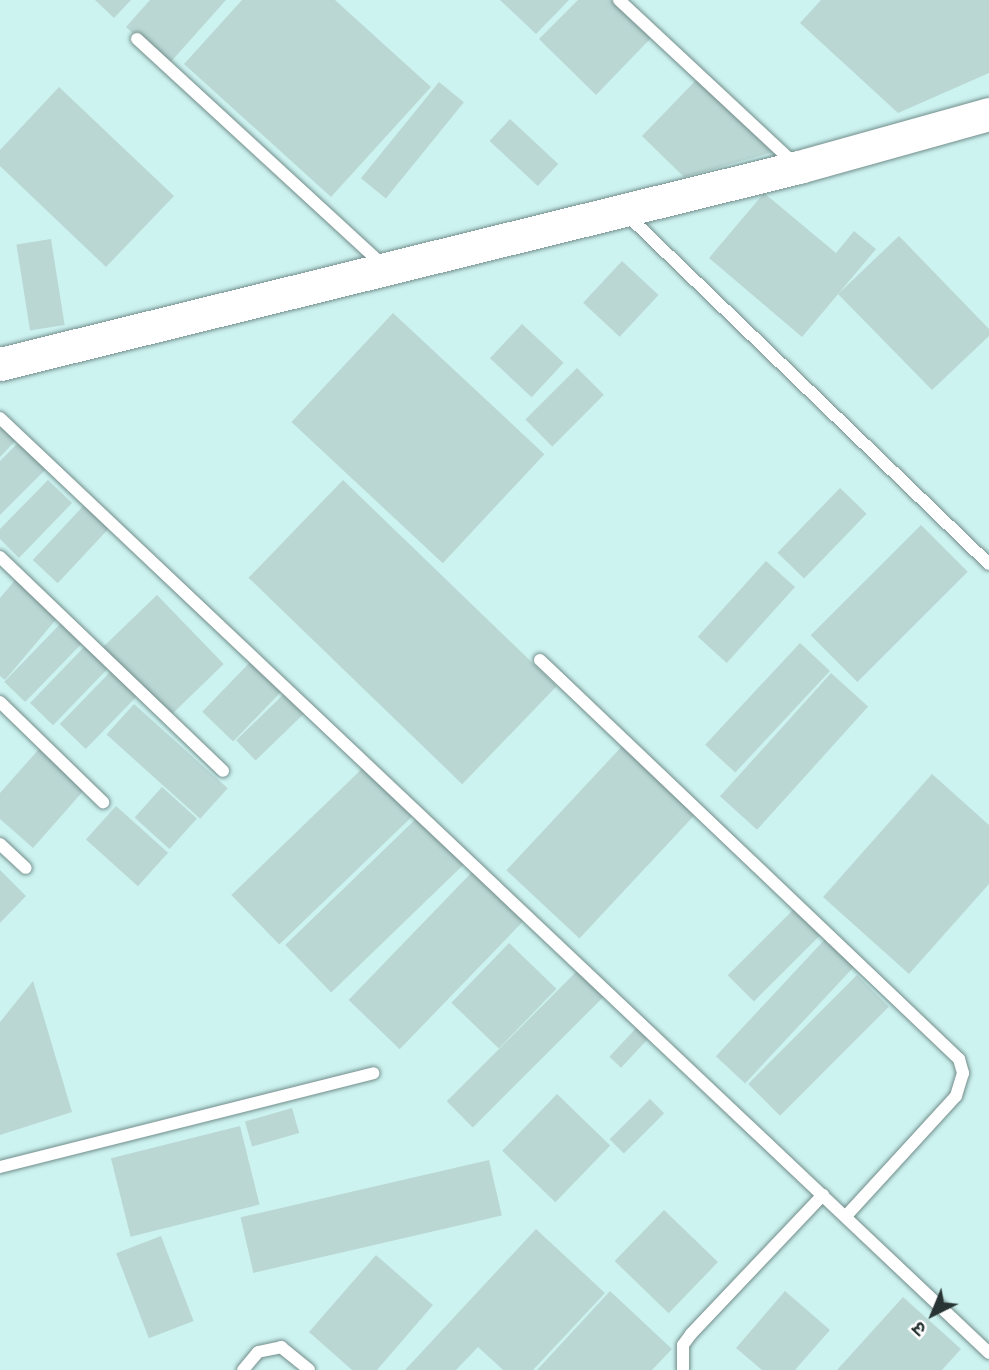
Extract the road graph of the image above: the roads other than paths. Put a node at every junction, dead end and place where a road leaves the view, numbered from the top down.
1 (620, 0) edge
2 (137, 39) dead end
3 (989, 114) edge
4 (799, 167) junction
5 (623, 211) junction
6 (387, 269) junction
7 (0, 364) edge
8 (0, 418) edge
9 (0, 557) edge
10 (989, 564) edge
11 (540, 660) dead end
12 (0, 702) edge
13 (223, 771) dead end
14 (103, 802) dead end
15 (0, 844) edge
16 (26, 868) dead end
17 (373, 1073) dead end
18 (0, 1167) edge
19 (823, 1195) junction
20 (846, 1216) junction
21 (989, 1353) edge
22 (243, 1370) edge
23 (309, 1370) edge
24 (683, 1370) edge

1 - 4 lane
2 - 6 lane
3 - 4 street
4 - 5 street
5 - 6 street
5 - 10 lane
6 - 7 street
8 - 19 lane
9 - 13 lane
11 - 20 lane
12 - 14 lane
15 - 16 lane
17 - 18 lane
19 - 20 lane
19 - 24 lane
20 - 21 lane
22 - 23 lane

